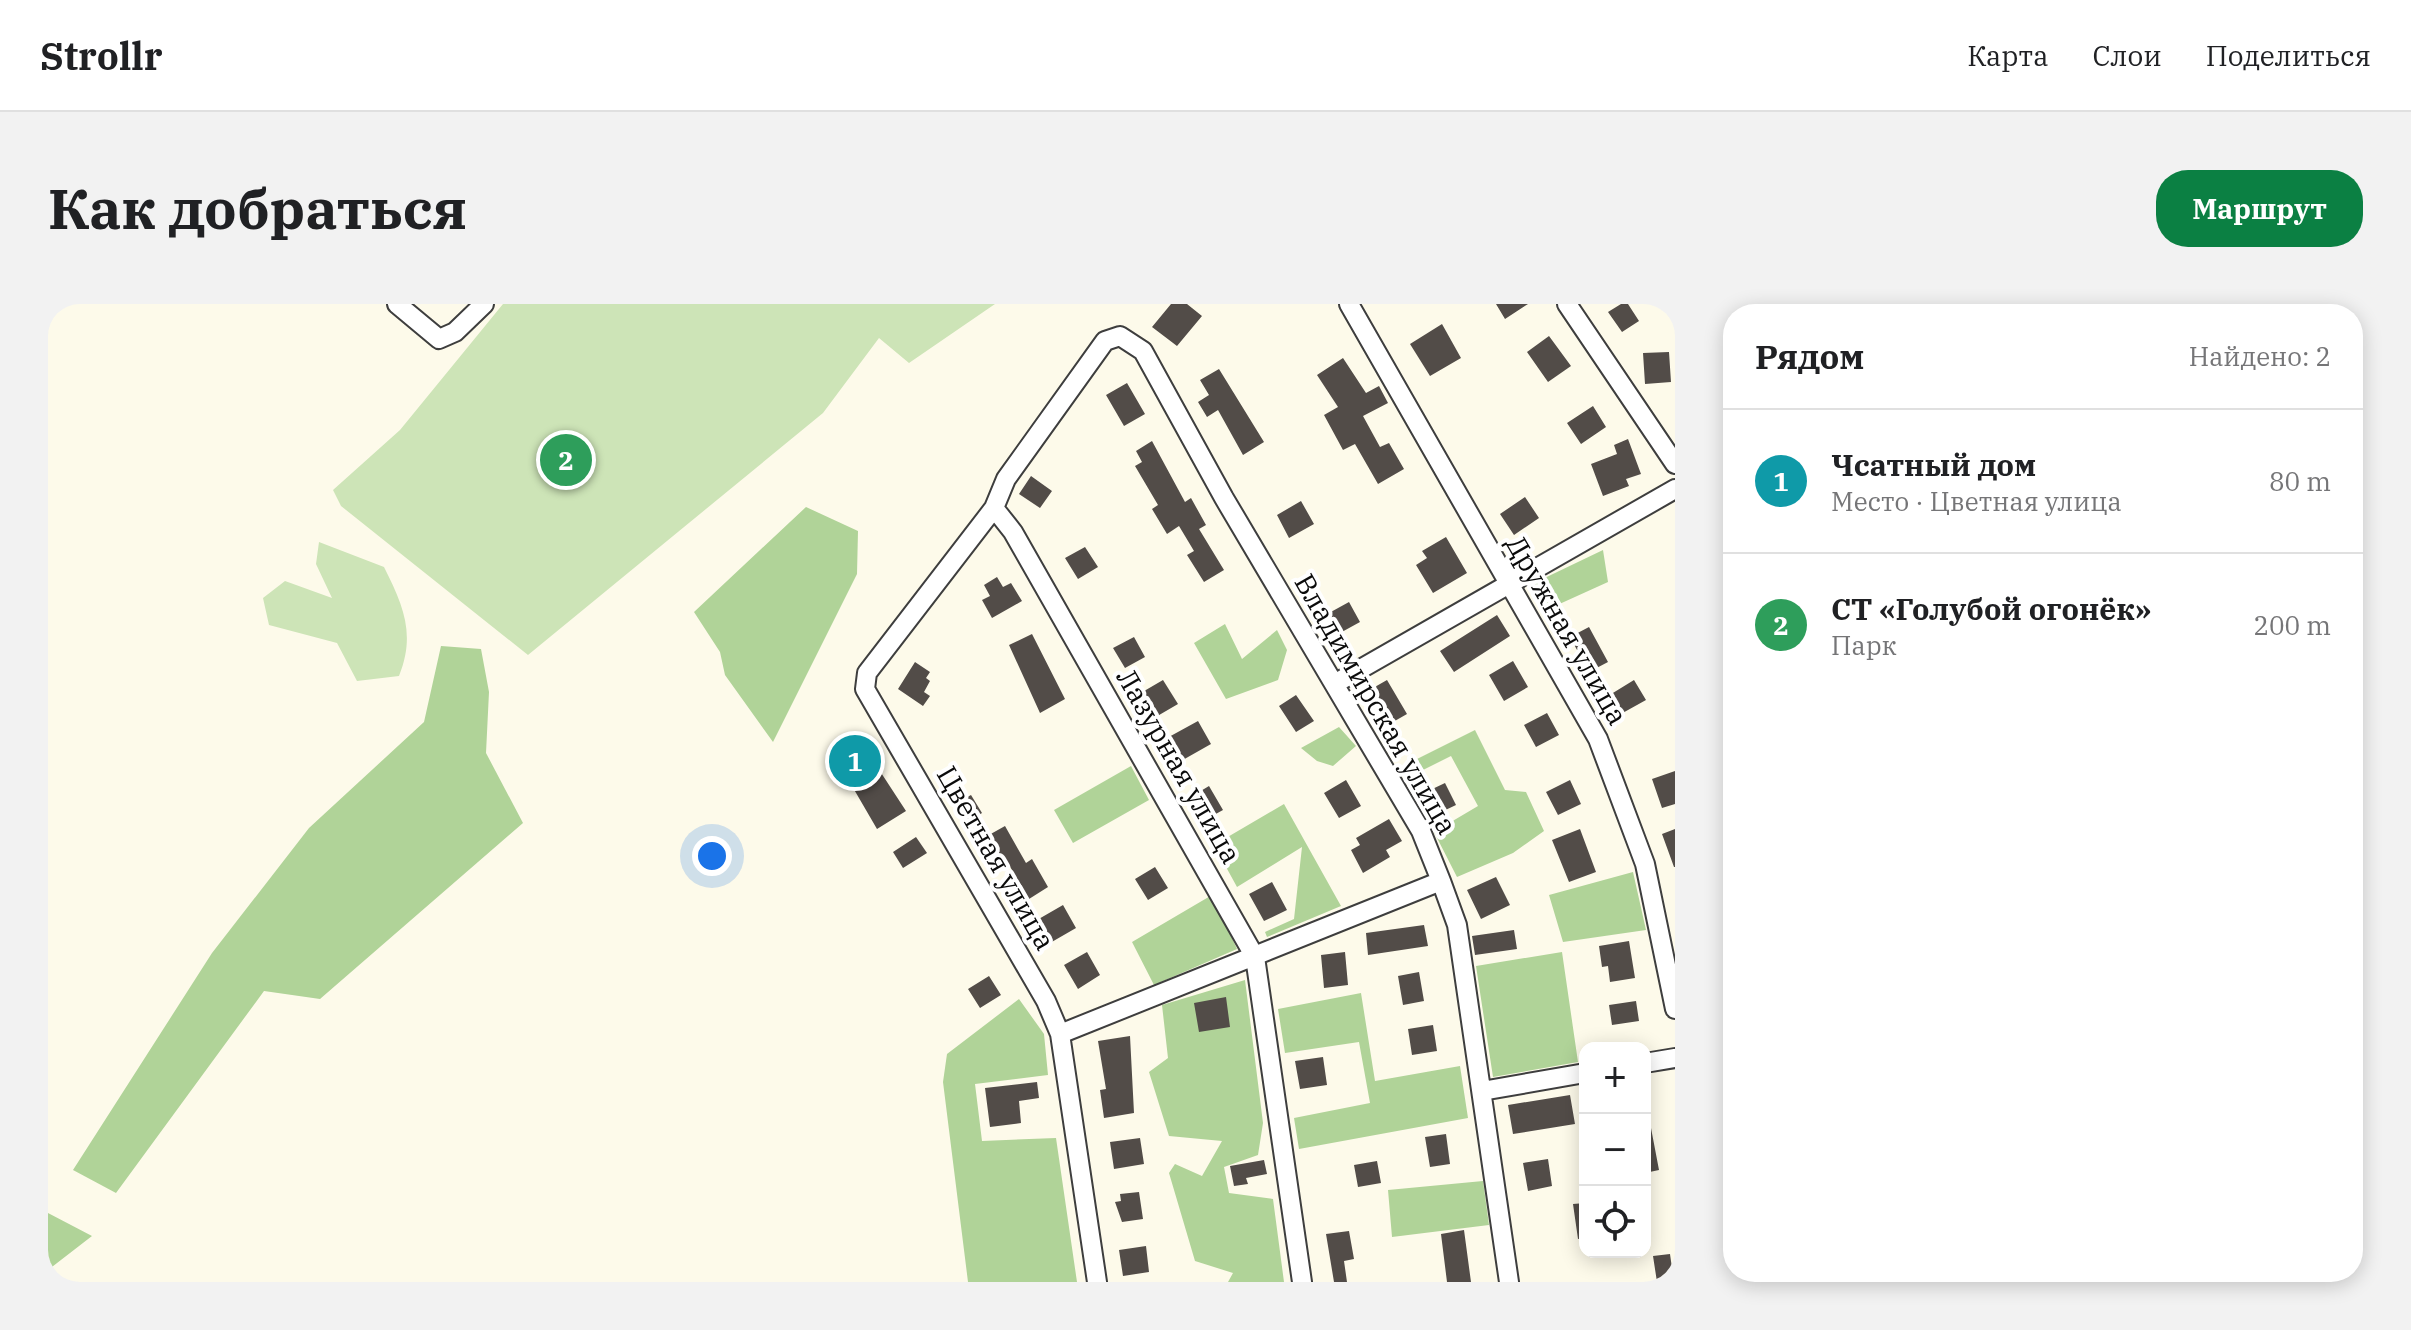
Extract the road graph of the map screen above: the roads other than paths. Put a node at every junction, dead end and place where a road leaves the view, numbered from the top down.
1 (397, 304) edge
2 (484, 304) edge
3 (1349, 304) edge
4 (1567, 304) edge
5 (1675, 464) edge
6 (1675, 489) edge
7 (994, 508) junction
8 (1509, 585) junction
9 (1336, 683) junction
10 (1441, 881) junction
11 (1255, 957) junction
12 (1675, 1009) edge
13 (1060, 1034) junction
14 (1675, 1058) edge
15 (1651, 1062) edge
16 (1579, 1074) edge
17 (1482, 1091) junction
18 (1097, 1282) edge
19 (1302, 1282) edge
20 (1509, 1282) edge

1 - 2 street
3 - 8 street, Дружная улица
4 - 5 street
6 - 8 street
7 - 9 street, Владимирская улица
7 - 11 street, Лазурная улица
7 - 13 street, Цветная улица
8 - 9 street
8 - 12 street, Дружная улица
9 - 10 street, Владимирская улица
10 - 11 street
10 - 17 street, Владимирская улица
11 - 13 street
11 - 19 street, Лазурная улица
13 - 18 street, Цветная улица
14 - 15 street
16 - 17 street
17 - 20 street, Владимирская улица

